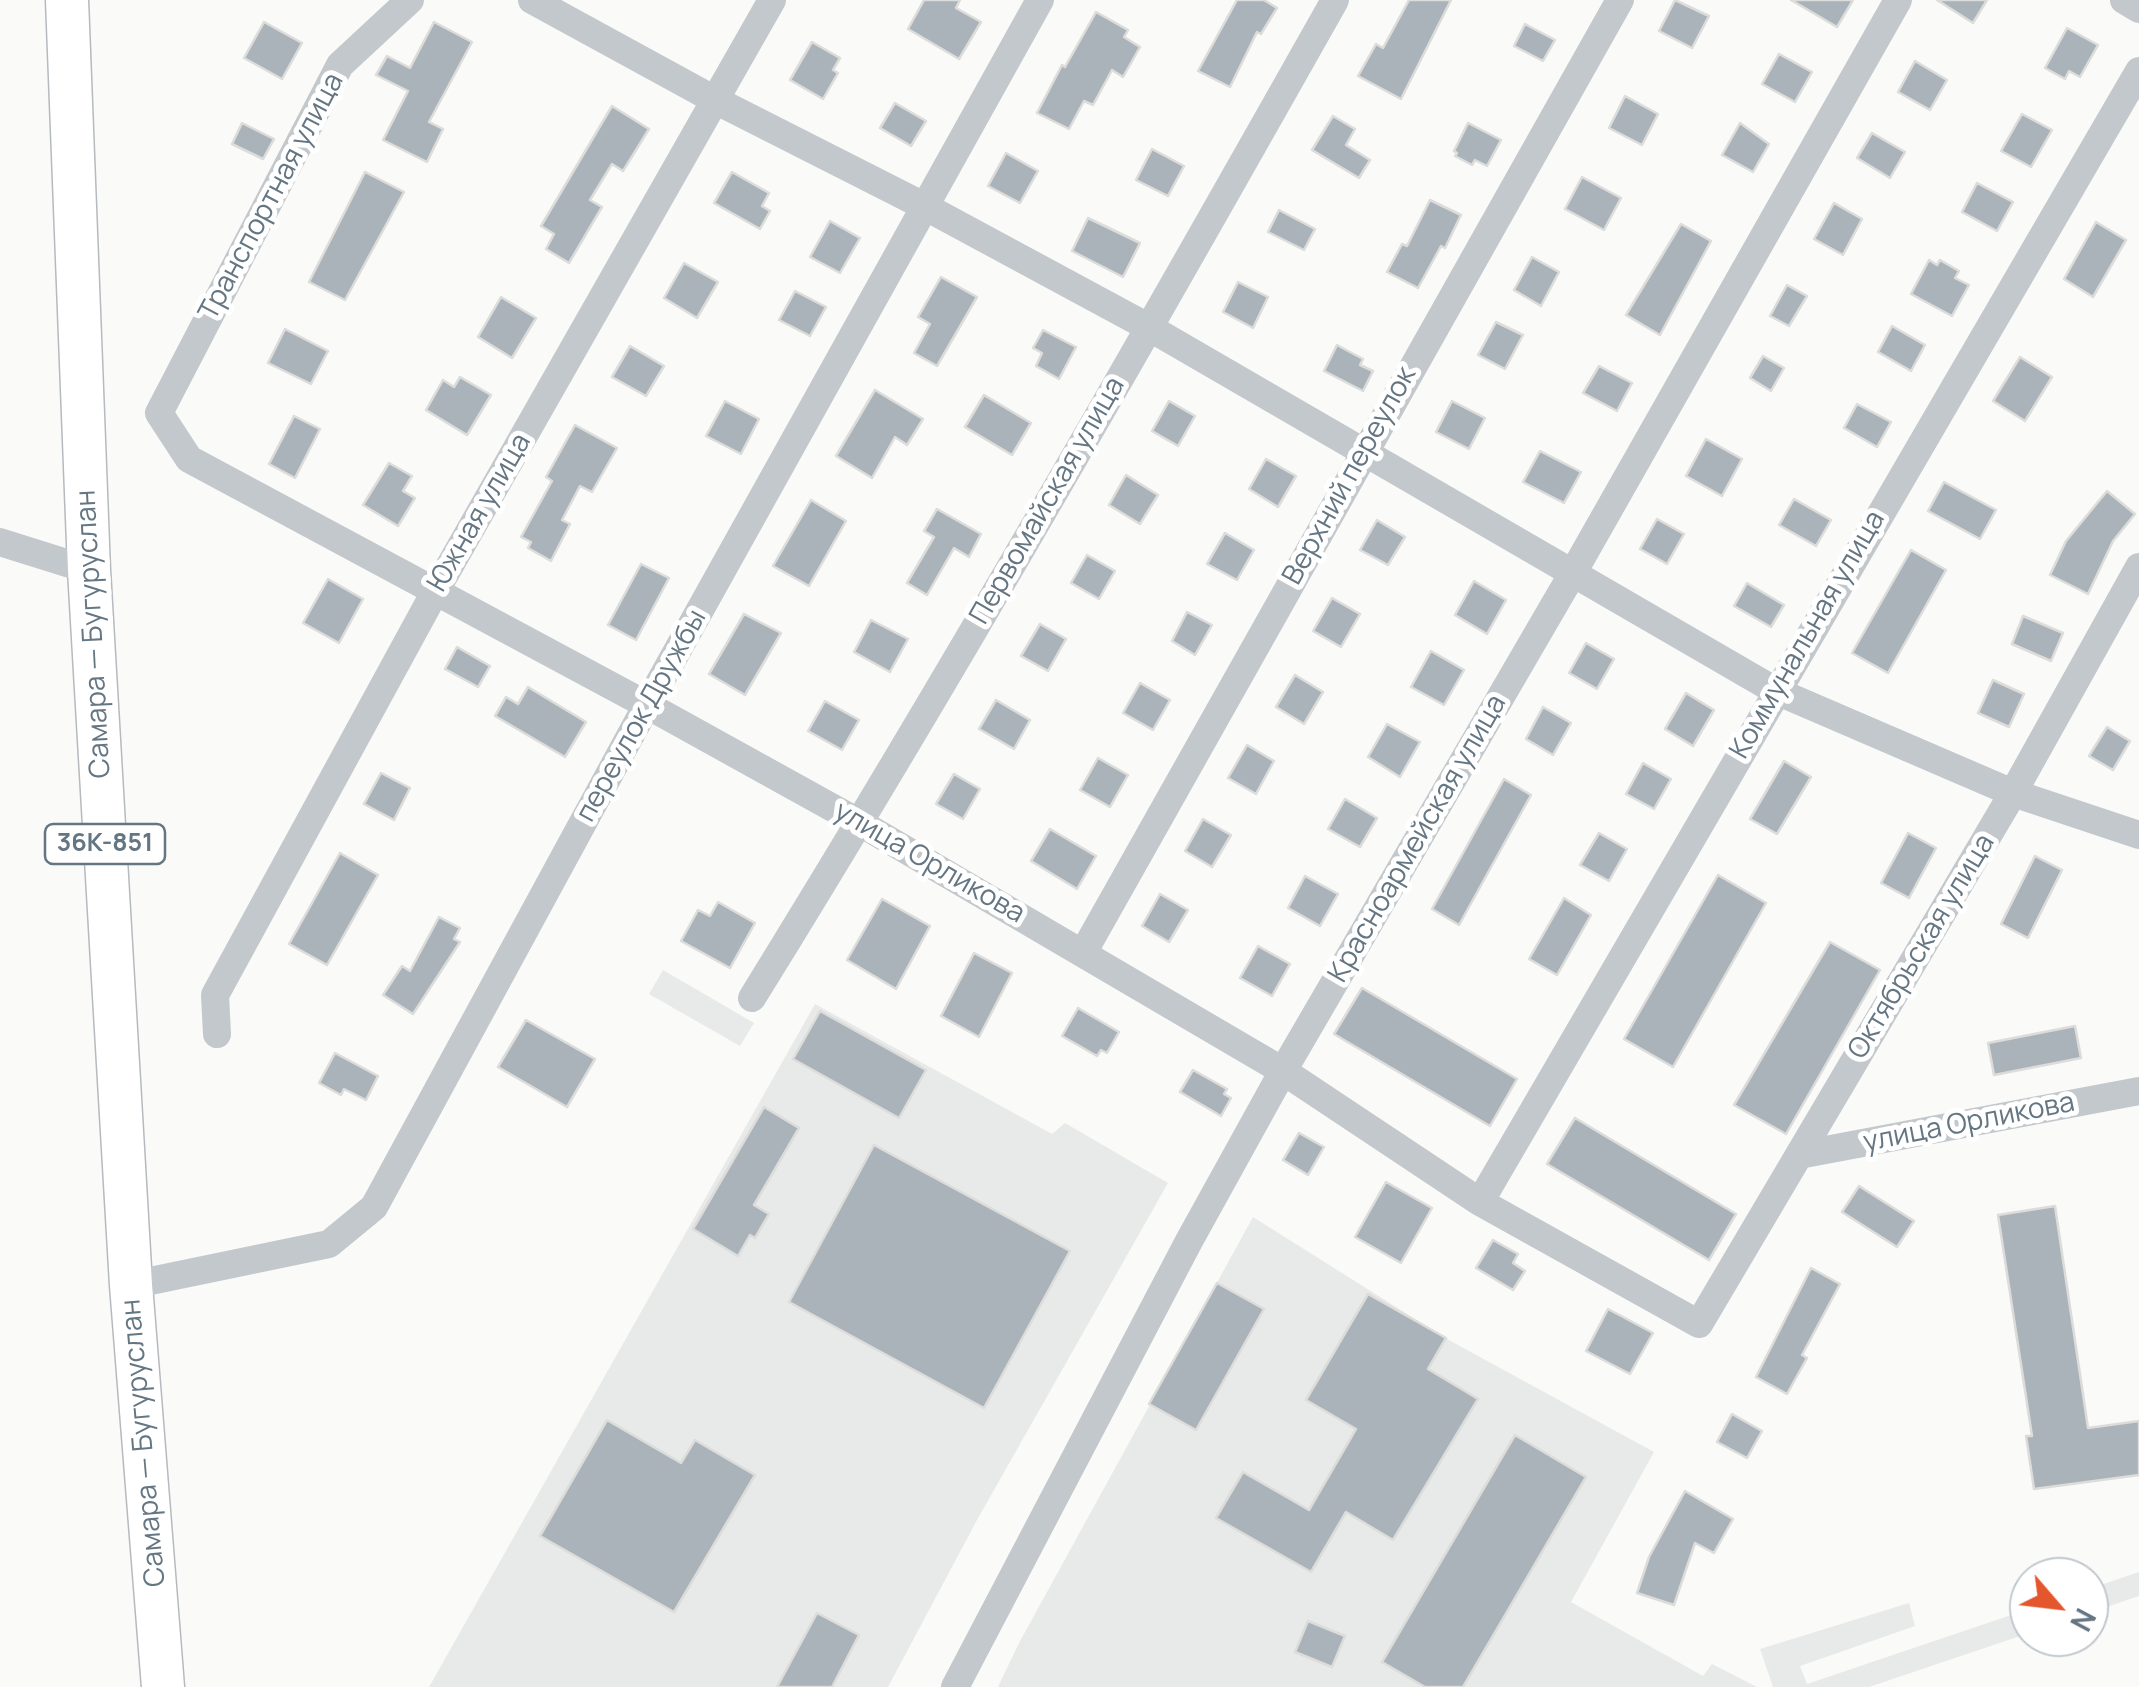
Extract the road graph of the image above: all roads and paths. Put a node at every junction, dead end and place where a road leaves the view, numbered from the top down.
1 (66, 0) edge
2 (410, 0) edge
3 (532, 0) edge
4 (772, 0) edge
5 (1040, 0) edge
6 (1335, 0) edge
7 (1620, 0) edge
8 (1898, 0) edge
9 (2124, 0) edge
10 (2139, 9) edge
11 (2139, 71) edge
12 (714, 100) junction
13 (924, 206) junction
14 (1150, 328) junction
15 (160, 414) joint
16 (1364, 452) junction
17 (0, 542) edge
18 (2139, 567) edge
19 (89, 570) junction
20 (1574, 572) junction
21 (436, 590) junction
22 (1776, 691) junction
23 (648, 705) junction
24 (2013, 793) junction
25 (860, 823) junction
26 (2139, 835) edge
27 (1083, 953) junction
28 (752, 998) dead end
29 (217, 1034) dead end
30 (1283, 1071) junction
31 (2139, 1092) edge
32 (1799, 1154) junction
33 (1480, 1202) junction
34 (131, 1284) junction
35 (1698, 1324) joint
36 (163, 1687) edge
37 (955, 1687) edge

1 - 19 main road, Самара — Бугуруслан / 36К-851
2 - 15 street, Транспортная улица
3 - 12 street
4 - 12 street, Южная улица
5 - 13 street, переулок Дружбы
6 - 14 street, Первомайская улица
7 - 16 street, Верхний переулок
8 - 20 street, Красноармейская улица
9 - 10 street
11 - 22 street, Коммунальная улица
12 - 13 street
12 - 21 street, Южная улица
13 - 14 street
13 - 23 street, переулок Дружбы
14 - 16 street
14 - 25 street, Первомайская улица
15 - 21 street, улица Орликова
16 - 20 street
16 - 27 street, Верхний переулок
17 - 19 street
18 - 24 street, Октябрьская улица
19 - 34 main road, Самара — Бугуруслан / 36К-851
20 - 22 street
20 - 30 street, Красноармейская улица
21 - 23 street, улица Орликова
21 - 29 street, Южная улица
22 - 24 street
22 - 33 street, Коммунальная улица
23 - 25 street, улица Орликова
23 - 34 street, переулок Дружбы
24 - 26 street
24 - 32 street, Октябрьская улица
25 - 27 street, улица Орликова
25 - 28 street, Первомайская улица
27 - 30 street, улица Орликова
30 - 33 street, улица Орликова
30 - 37 street, Красноармейская улица
31 - 32 street, улица Орликова
32 - 35 street, Октябрьская улица
33 - 35 street, улица Орликова
34 - 36 main road, Самара — Бугуруслан / 36К-851

